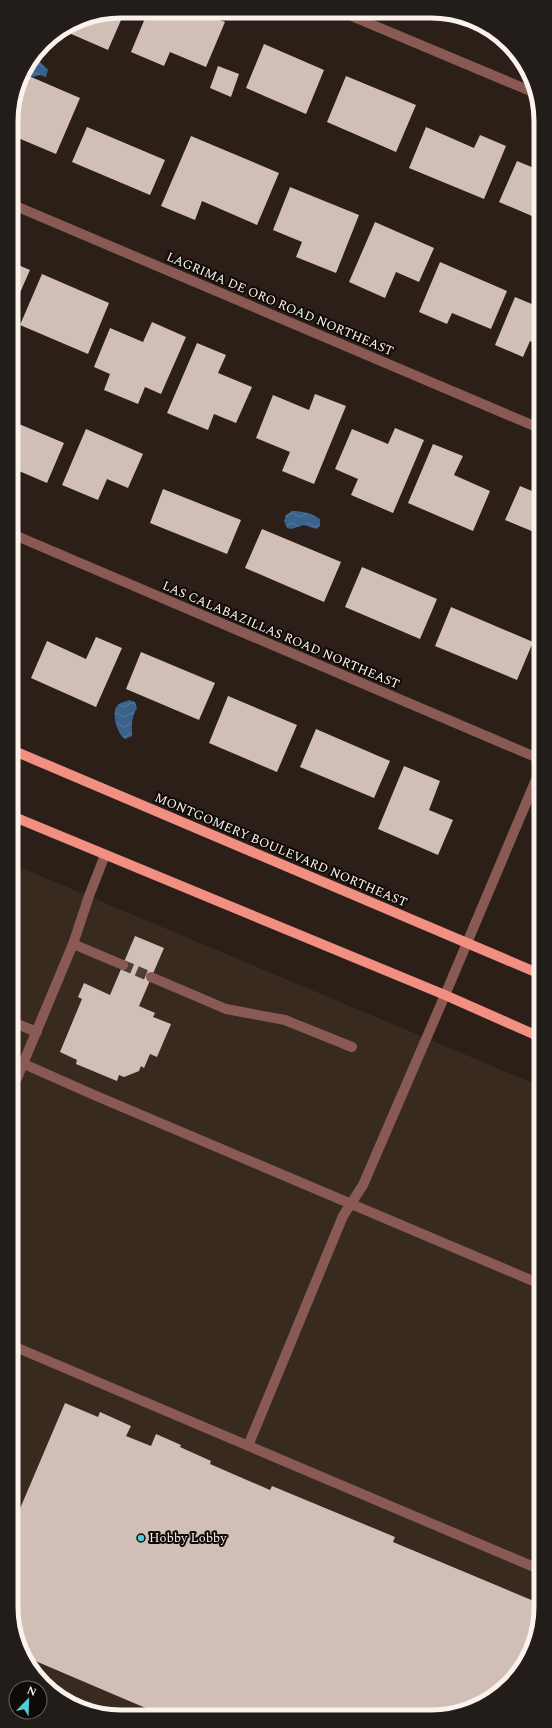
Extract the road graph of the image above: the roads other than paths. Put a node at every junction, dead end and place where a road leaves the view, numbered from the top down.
1 (356, 18) edge
2 (530, 91) edge
3 (18, 207) edge
4 (534, 426) edge
5 (18, 537) edge
6 (18, 753) edge
7 (534, 756) edge
8 (534, 784) edge
9 (18, 819) edge
10 (105, 855) junction
11 (466, 942) junction
12 (73, 944) junction
13 (123, 965) tunnel mouth
14 (534, 971) edge
15 (151, 977) tunnel mouth
16 (445, 995) junction
17 (18, 1024) edge
18 (37, 1032) junction
19 (534, 1034) edge
20 (352, 1047) dead end
21 (24, 1064) junction
22 (18, 1077) edge
23 (351, 1204) junction
24 (534, 1281) edge
25 (18, 1348) edge
26 (248, 1446) junction
27 (534, 1567) edge

1 - 2 street
3 - 4 street, LAGRIMA DE ORO ROAD NORTHEAST
5 - 7 street, LAS CALABAZILLAS ROAD NORTHEAST
6 - 11 main road, MONTGOMERY BOULEVARD NORTHEAST
8 - 11 street
9 - 10 main road
10 - 12 street
10 - 16 main road
11 - 14 main road, MONTGOMERY BOULEVARD NORTHEAST
11 - 16 street
12 - 13 street
12 - 18 street
15 - 20 street
16 - 19 main road
16 - 23 street
17 - 18 street
18 - 21 street
21 - 22 street
21 - 23 street
23 - 24 street
23 - 26 street
25 - 26 street
26 - 27 street

